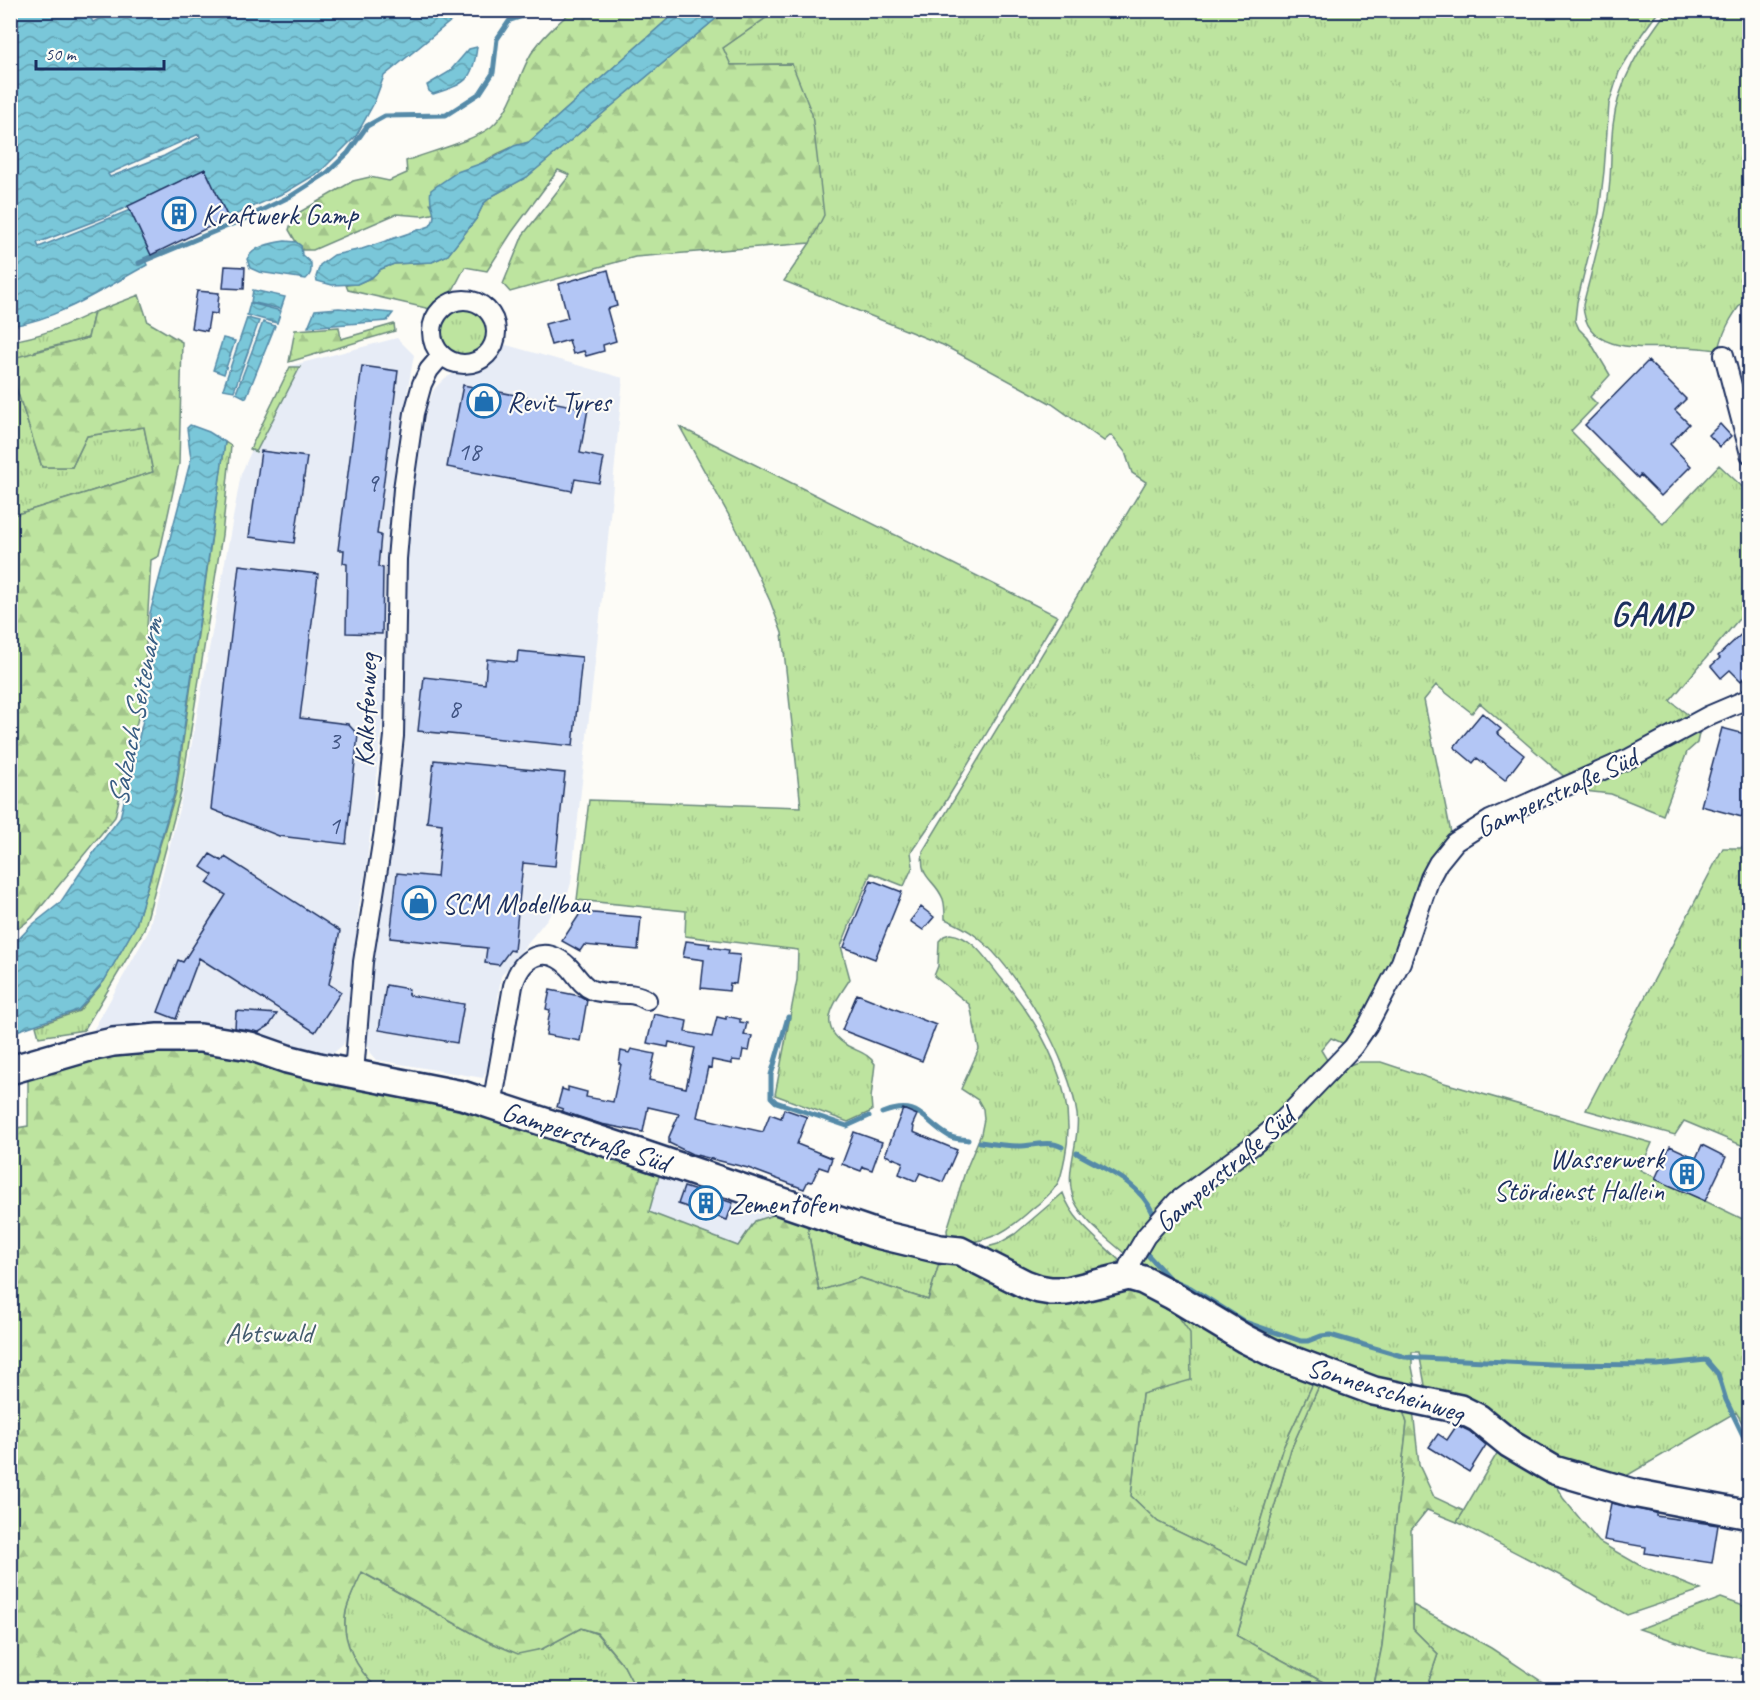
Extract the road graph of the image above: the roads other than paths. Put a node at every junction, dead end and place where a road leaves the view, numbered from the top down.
1 (1724, 355) dead end
2 (441, 356) dead end
3 (1749, 454) edge
4 (1749, 698) edge
5 (647, 1000) dead end
6 (10, 1070) edge
7 (354, 1073) junction
8 (492, 1105) junction
9 (1129, 1276) junction
10 (1749, 1515) edge

1 - 3 street
2 - 7 street, Kalkofenweg
4 - 9 street, Gamperstraße Süd
5 - 8 street
6 - 7 street, Gamperstraße Süd
7 - 8 street, Gamperstraße Süd
8 - 9 street, Gamperstraße Süd
9 - 10 street, Sonnenscheinweg

